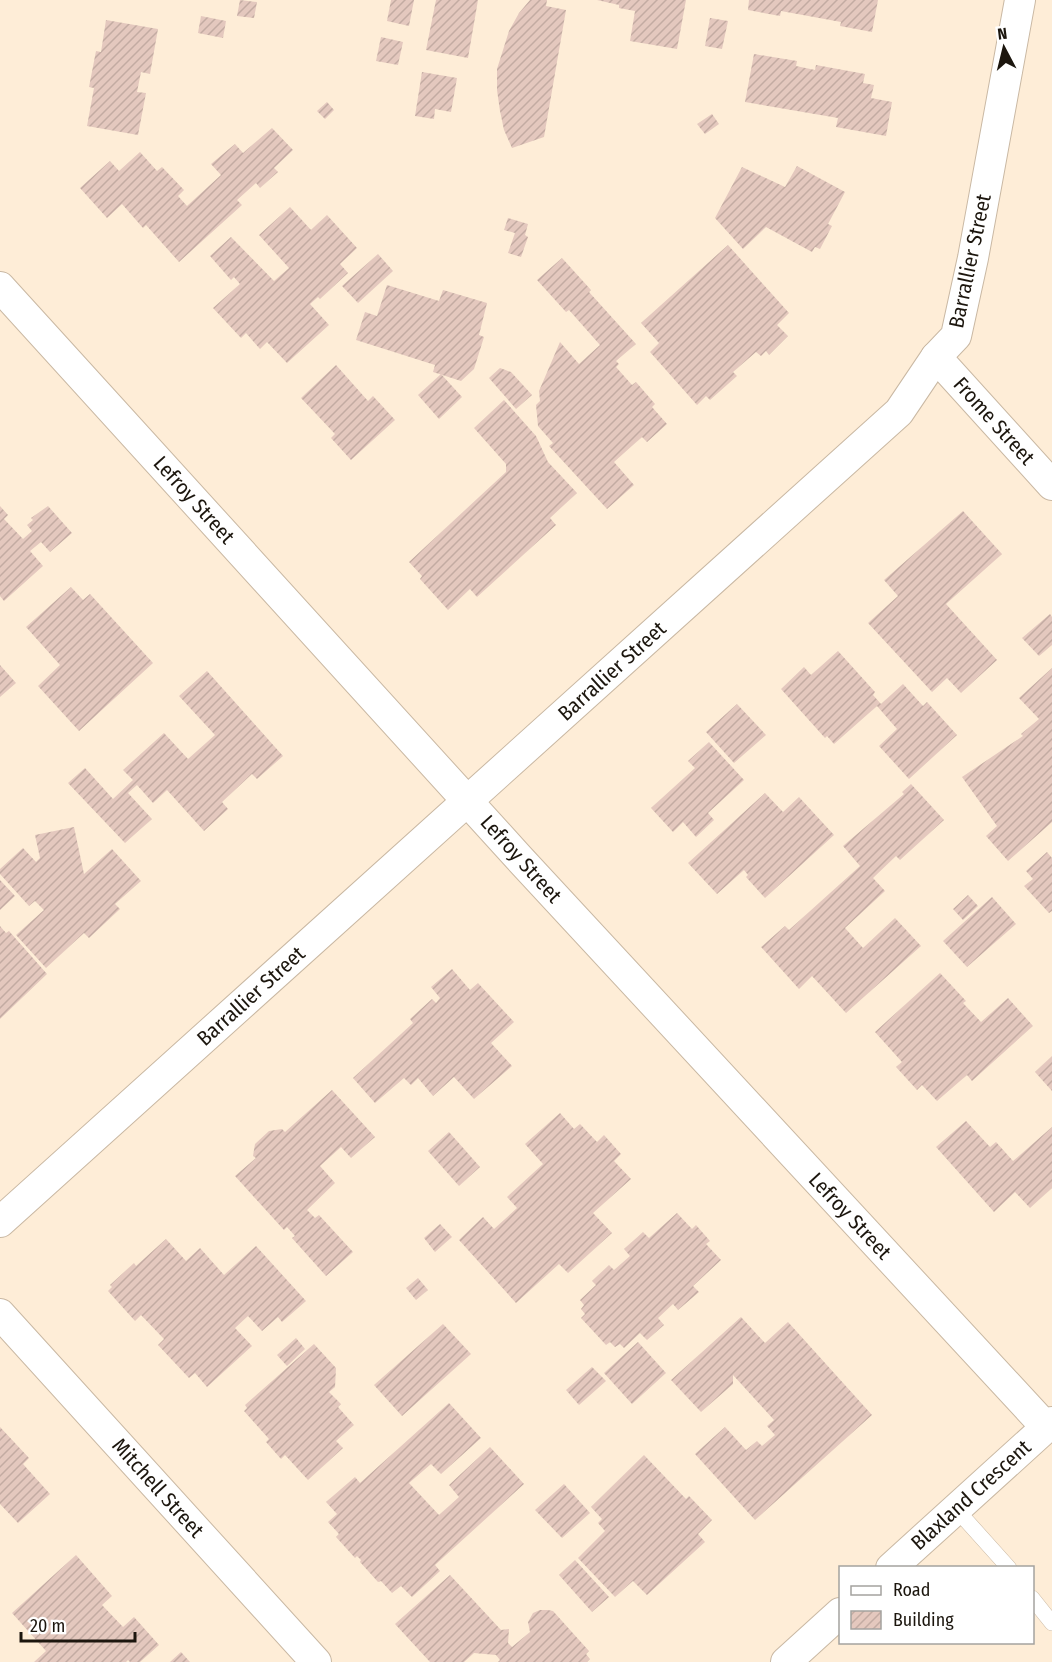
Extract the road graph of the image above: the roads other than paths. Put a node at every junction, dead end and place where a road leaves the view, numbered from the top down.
1 (1020, 0) edge
2 (0, 287) edge
3 (936, 357) junction
4 (1052, 485) edge
5 (467, 801) junction
6 (0, 1222) edge
7 (0, 1314) edge
8 (1049, 1425) edge
9 (956, 1509) junction
10 (893, 1566) edge
11 (1007, 1566) edge
12 (1034, 1600) edge
13 (839, 1614) edge
14 (1052, 1623) edge
15 (316, 1662) edge
16 (786, 1662) edge

1 - 3 street, Barrallier Street
2 - 5 street, Lefroy Street
3 - 4 street, Frome Street
3 - 5 street, Barrallier Street
5 - 6 street, Barrallier Street
5 - 8 street, Lefroy Street
7 - 15 street, Mitchell Street
8 - 9 street, Blaxland Crescent
9 - 10 street, Blaxland Crescent
9 - 11 lane
12 - 14 lane
13 - 16 street

